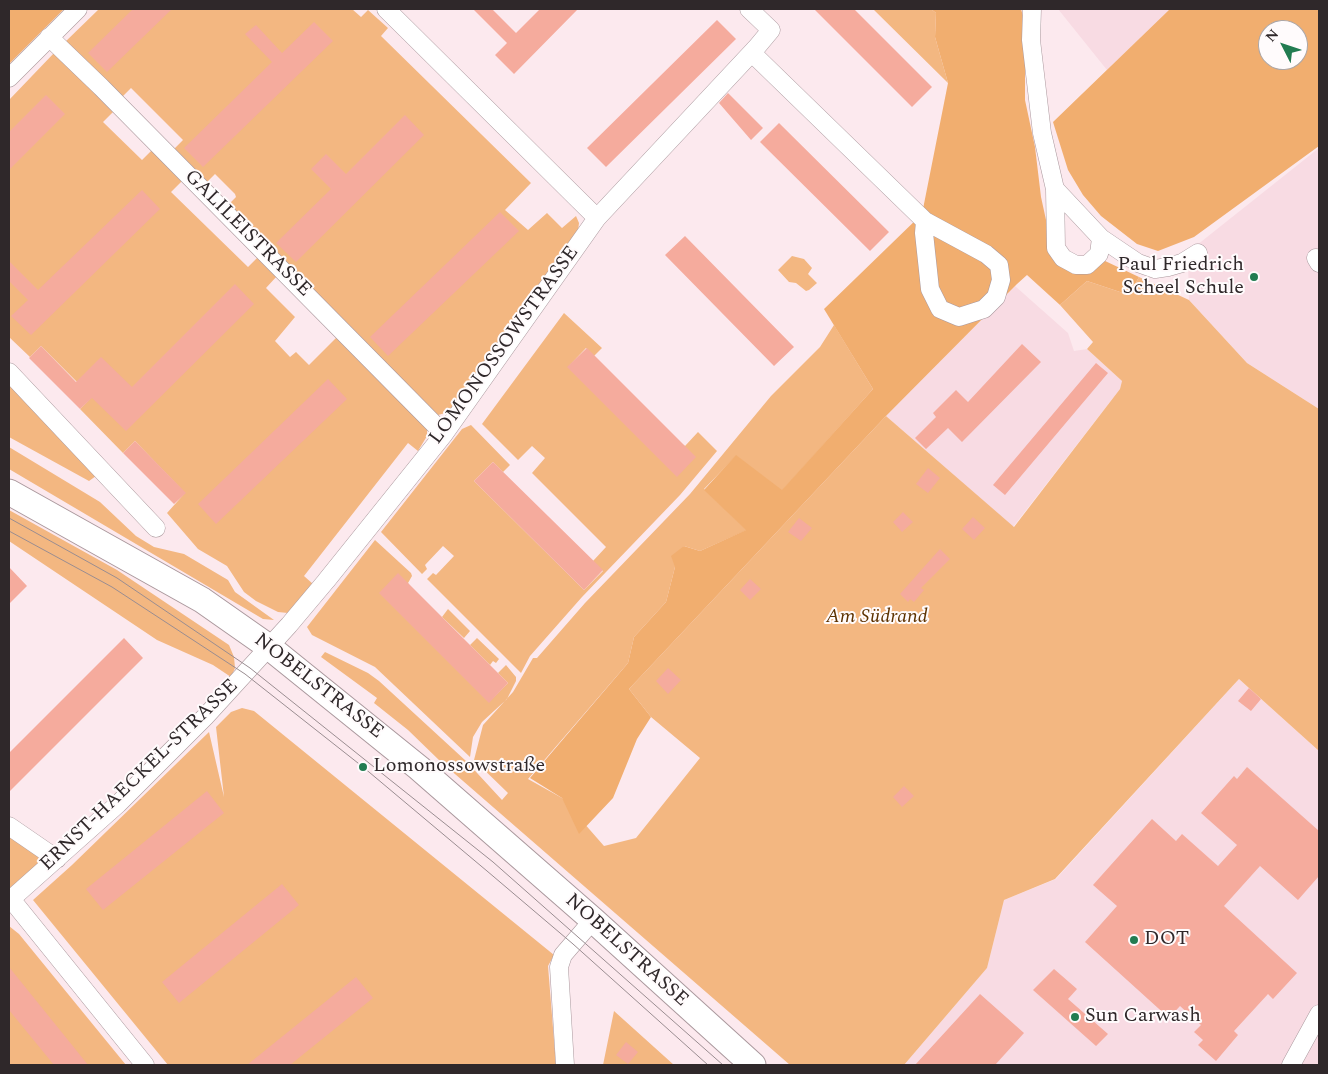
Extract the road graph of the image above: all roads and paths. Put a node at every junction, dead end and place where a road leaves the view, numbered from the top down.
1 (78, 9) edge
2 (386, 9) edge
3 (749, 9) edge
4 (1032, 9) edge
5 (49, 37) junction
6 (752, 53) junction
7 (9, 78) edge
8 (1055, 189) junction
9 (597, 218) junction
10 (925, 221) junction
11 (1100, 238) junction
12 (1198, 252) dead end
13 (9, 372) edge
14 (444, 434) junction
15 (9, 492) edge
16 (156, 528) dead end
17 (269, 648) junction
18 (9, 826) edge
19 (57, 859) junction
20 (10, 900) edge
21 (593, 920) junction
22 (1319, 1014) edge
23 (145, 1065) edge
24 (565, 1065) edge
25 (754, 1065) edge
26 (1291, 1065) edge

1 - 5 street
2 - 9 street
3 - 6 street, LOMONOSSOWSTRASSE
4 - 8 street
5 - 7 street
5 - 14 street, GALILEISTRASSE
6 - 9 street, LOMONOSSOWSTRASSE
6 - 10 street
8 - 11 street
8 - 11 street
9 - 14 street, LOMONOSSOWSTRASSE
10 - 10 street
11 - 12 street
13 - 16 street
14 - 17 street, LOMONOSSOWSTRASSE
15 - 17 main road, NOBELSTRASSE
17 - 19 street, ERNST-HAECKEL-STRASSE
17 - 21 main road, NOBELSTRASSE
18 - 19 street
19 - 20 street, ERNST-HAECKEL-STRASSE
20 - 23 street
21 - 24 street
21 - 25 main road, NOBELSTRASSE
22 - 26 street

